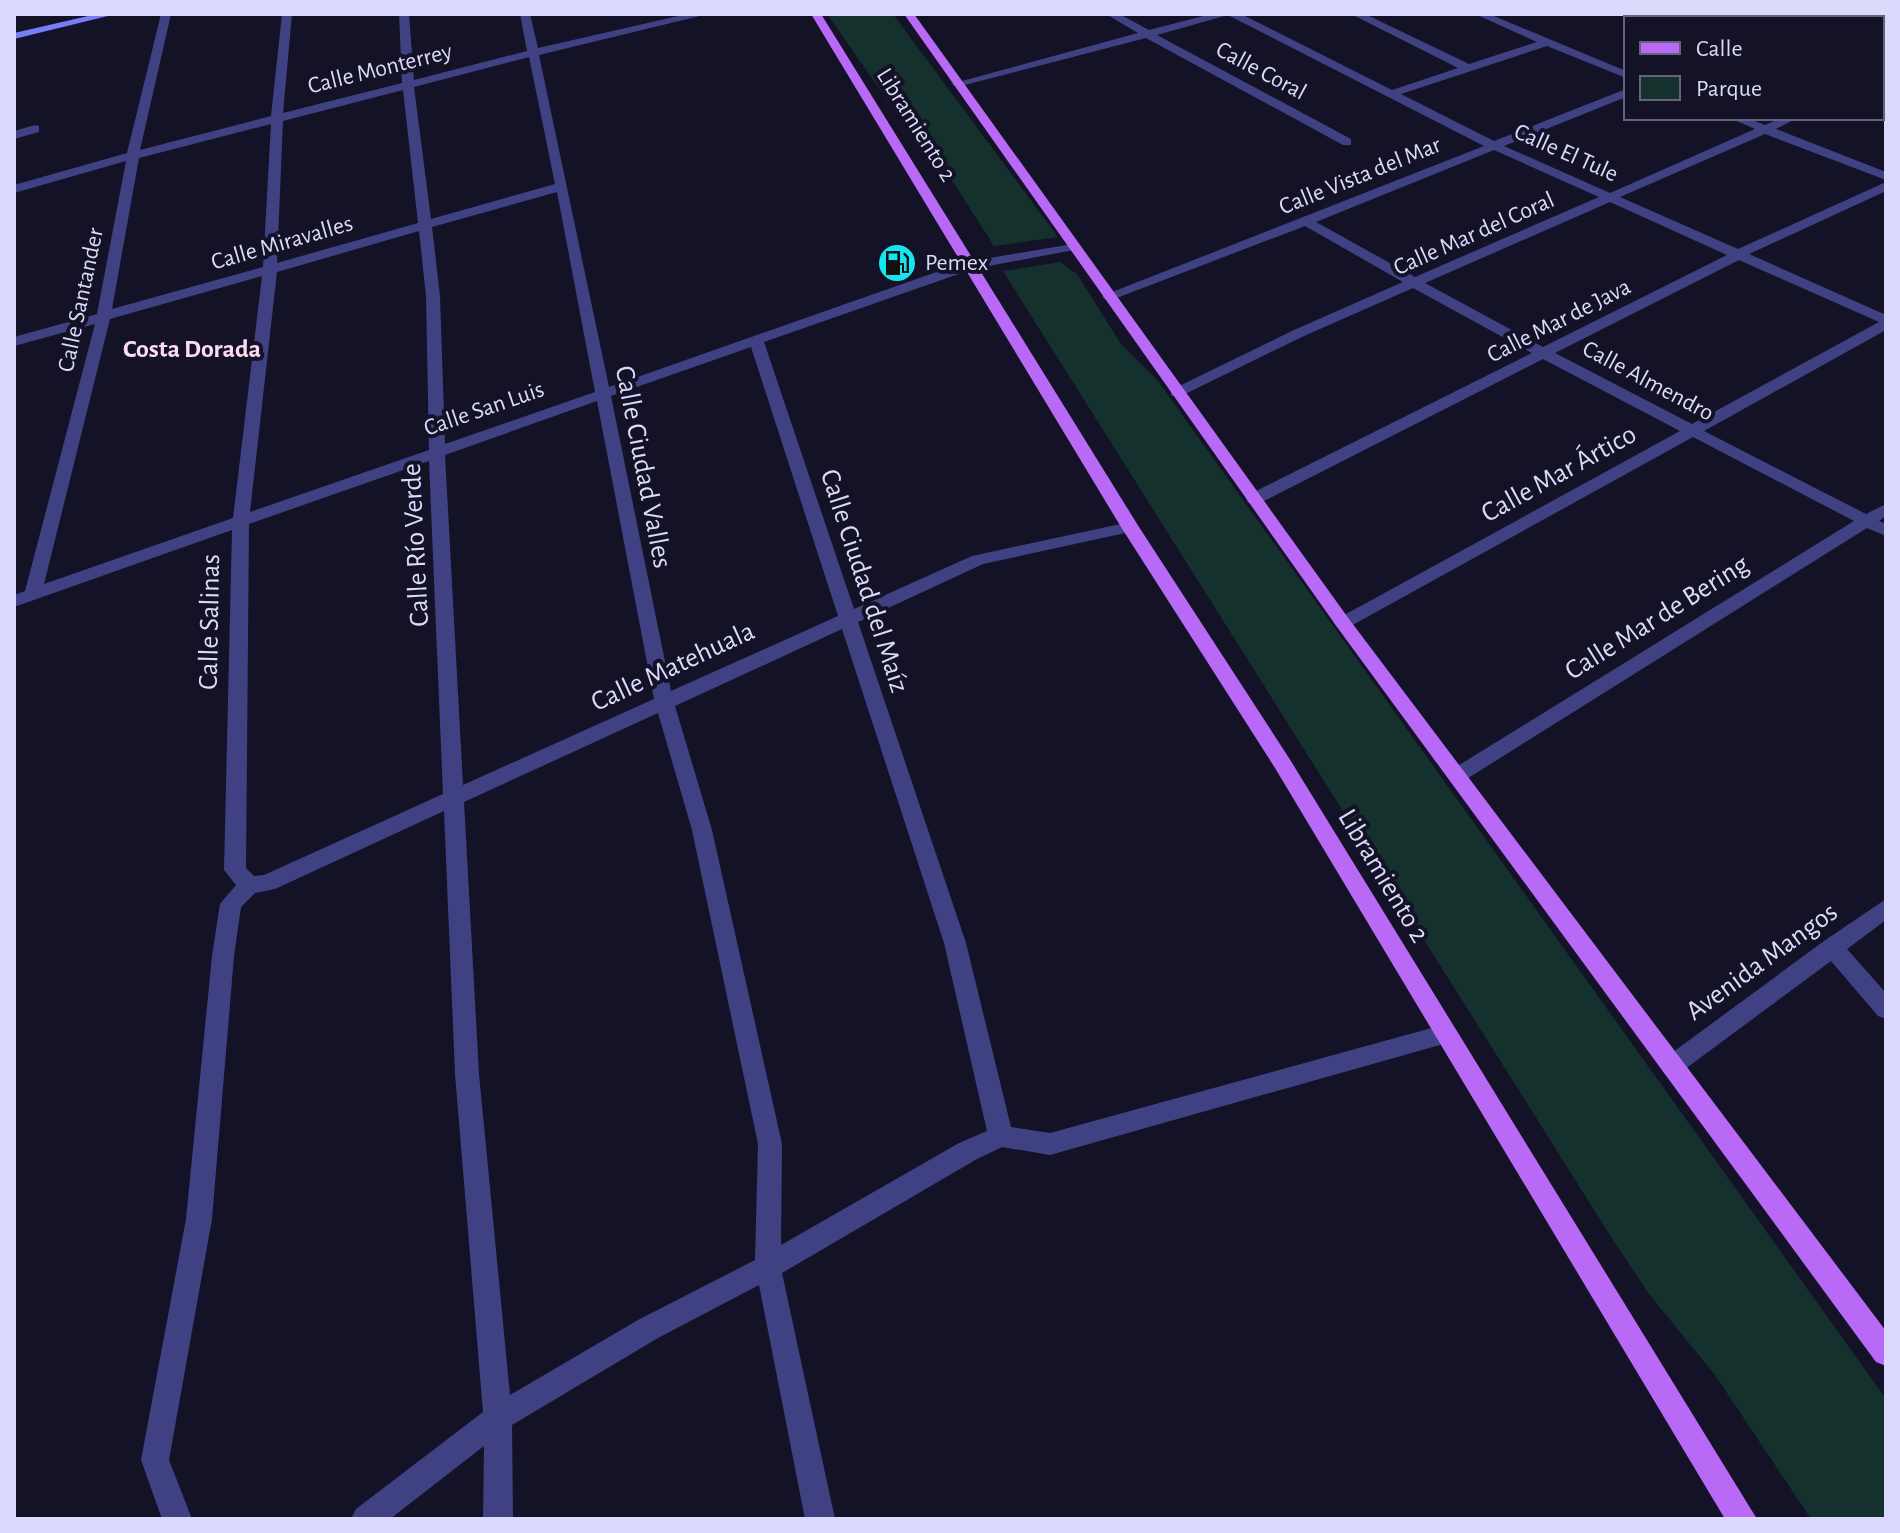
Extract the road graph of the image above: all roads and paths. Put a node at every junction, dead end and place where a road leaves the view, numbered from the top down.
1 (62, 14) edge
2 (111, 14) edge
3 (166, 14) edge
4 (287, 14) edge
5 (404, 14) edge
6 (525, 14) edge
7 (703, 14) edge
8 (816, 14) edge
9 (909, 14) edge
10 (1111, 14) edge
11 (1223, 14) edge
12 (1233, 14) edge
13 (1356, 14) edge
14 (1480, 14) edge
15 (14, 25) edge
16 (1146, 33) junction
17 (14, 36) edge
18 (1545, 43) junction
19 (532, 53) junction
20 (1468, 68) junction
21 (1624, 74) edge
22 (408, 84) junction
23 (957, 84) junction
24 (1390, 94) junction
25 (1624, 94) edge
26 (277, 118) junction
27 (1741, 120) edge
28 (1786, 120) edge
29 (35, 129) dead end
30 (1765, 129) junction
31 (14, 135) edge
32 (1347, 142) dead end
33 (1494, 146) junction
34 (133, 155) junction
35 (68, 172) junction
36 (1886, 176) edge
37 (14, 179) edge
38 (562, 186) junction
39 (1886, 186) edge
40 (14, 189) edge
41 (1614, 197) junction
42 (1306, 221) junction
43 (424, 225) junction
44 (1074, 246) junction
45 (1739, 254) junction
46 (970, 265) junction
47 (270, 270) junction
48 (1414, 285) junction
49 (1109, 296) junction
50 (104, 316) junction
51 (1886, 322) edge
52 (756, 339) junction
53 (14, 342) edge
54 (1544, 353) junction
55 (1176, 393) junction
56 (601, 394) junction
57 (1690, 431) junction
58 (437, 451) junction
59 (1254, 499) junction
60 (1886, 509) edge
61 (241, 520) junction
62 (1866, 521) junction
63 (1130, 527) junction
64 (1886, 531) edge
65 (33, 594) junction
66 (14, 601) edge
67 (846, 619) junction
68 (1343, 623) junction
69 (664, 702) junction
70 (1458, 775) junction
71 (455, 797) junction
72 (249, 885) junction
73 (1886, 908) edge
74 (1832, 947) junction
75 (1886, 1009) edge
76 (1446, 1034) junction
77 (1673, 1065) junction
78 (1001, 1136) junction
79 (768, 1267) junction
80 (1886, 1353) edge
81 (498, 1418) junction
82 (177, 1519) edge
83 (366, 1519) edge
84 (498, 1519) edge
85 (820, 1519) edge
86 (1742, 1519) edge

1 - 15 main road
2 - 17 main road
3 - 34 street, Calle Santander
4 - 26 street, Calle Salinas
5 - 22 street, Calle Río Verde
6 - 19 street, Calle Ciudad Valles
7 - 19 street, Calle Monterrey
8 - 46 main road, Libramiento 2
9 - 23 main road, Libramiento 2
10 - 16 street, Calle Coral
11 - 16 street
12 - 24 street, Calle El Tule
13 - 20 street
14 - 18 street
16 - 23 street
16 - 32 street, Calle Coral
18 - 20 street
18 - 21 street
19 - 22 street, Calle Monterrey
19 - 38 street, Calle Ciudad Valles
20 - 24 street
22 - 26 street, Calle Monterrey
22 - 43 street, Calle Río Verde
23 - 44 main road, Libramiento 2
24 - 33 street, Calle El Tule
25 - 33 street, Calle Vista del Mar
26 - 34 street, Calle Monterrey
26 - 47 street, Calle Salinas
27 - 30 street
28 - 30 street, Calle Mar del Coral
29 - 31 street
30 - 36 street
30 - 41 street, Calle Mar del Coral
33 - 41 street, Calle El Tule
33 - 42 street, Calle Vista del Mar
34 - 35 street, Calle Monterrey
34 - 50 street, Calle Santander
35 - 37 street, Calle Monterrey
35 - 40 street, Calle Monterrey
38 - 43 street, Calle Miravalles
38 - 56 street, Calle Ciudad Valles
39 - 45 street, Calle Mar de Java
41 - 45 street, Calle El Tule
41 - 48 street, Calle Mar del Coral
42 - 48 street, Calle Almendro
42 - 49 street, Calle Vista del Mar
43 - 47 street, Calle Miravalles
43 - 58 street, Calle Río Verde
44 - 46 street
44 - 49 main road, Libramiento 2
45 - 51 street, Calle El Tule
45 - 54 street, Calle Mar de Java
46 - 52 street, Calle San Luis
46 - 63 main road, Libramiento 2
47 - 50 street, Calle Miravalles
47 - 61 street, Calle Salinas
48 - 54 street, Calle Almendro
48 - 55 street, Calle Mar del Coral
49 - 55 main road, Libramiento 2
50 - 53 street, Calle Miravalles
50 - 65 street, Calle Santander
51 - 57 street, Calle Mar Ártico
52 - 56 street, Calle San Luis
52 - 67 street, Calle Ciudad del Maíz
54 - 57 street, Calle Almendro
54 - 59 street, Calle Mar de Java
55 - 59 main road, Libramiento 2
56 - 58 street, Calle San Luis
56 - 69 street, Calle Ciudad Valles
57 - 62 street, Calle Almendro
57 - 68 street, Calle Mar Ártico
58 - 61 street, Calle San Luis
58 - 71 street, Calle Río Verde
59 - 68 main road, Libramiento 2
60 - 62 street, Calle Mar de Bering
61 - 65 street, Calle San Luis
61 - 72 street, Calle Salinas
62 - 64 street, Calle Almendro
62 - 70 street, Calle Mar de Bering
63 - 67 street, Calle Matehuala
63 - 76 main road, Libramiento 2
65 - 66 street, Calle San Luis
67 - 69 street, Calle Matehuala
67 - 78 street, Calle Ciudad del Maíz
68 - 70 main road, Libramiento 2
69 - 71 street, Calle Matehuala
69 - 79 street, Calle Ciudad Valles
70 - 77 main road, Libramiento 2
71 - 72 street, Calle Matehuala
71 - 81 street, Calle Río Verde
72 - 82 street
73 - 74 street, Avenida Mangos
74 - 75 street
74 - 77 street, Avenida Mangos
76 - 78 street
76 - 86 main road, Libramiento 2
77 - 80 main road, Libramiento 2
78 - 79 street
79 - 81 street
79 - 85 street, Calle Ciudad Valles
81 - 83 street
81 - 84 street, Calle Río Verde

